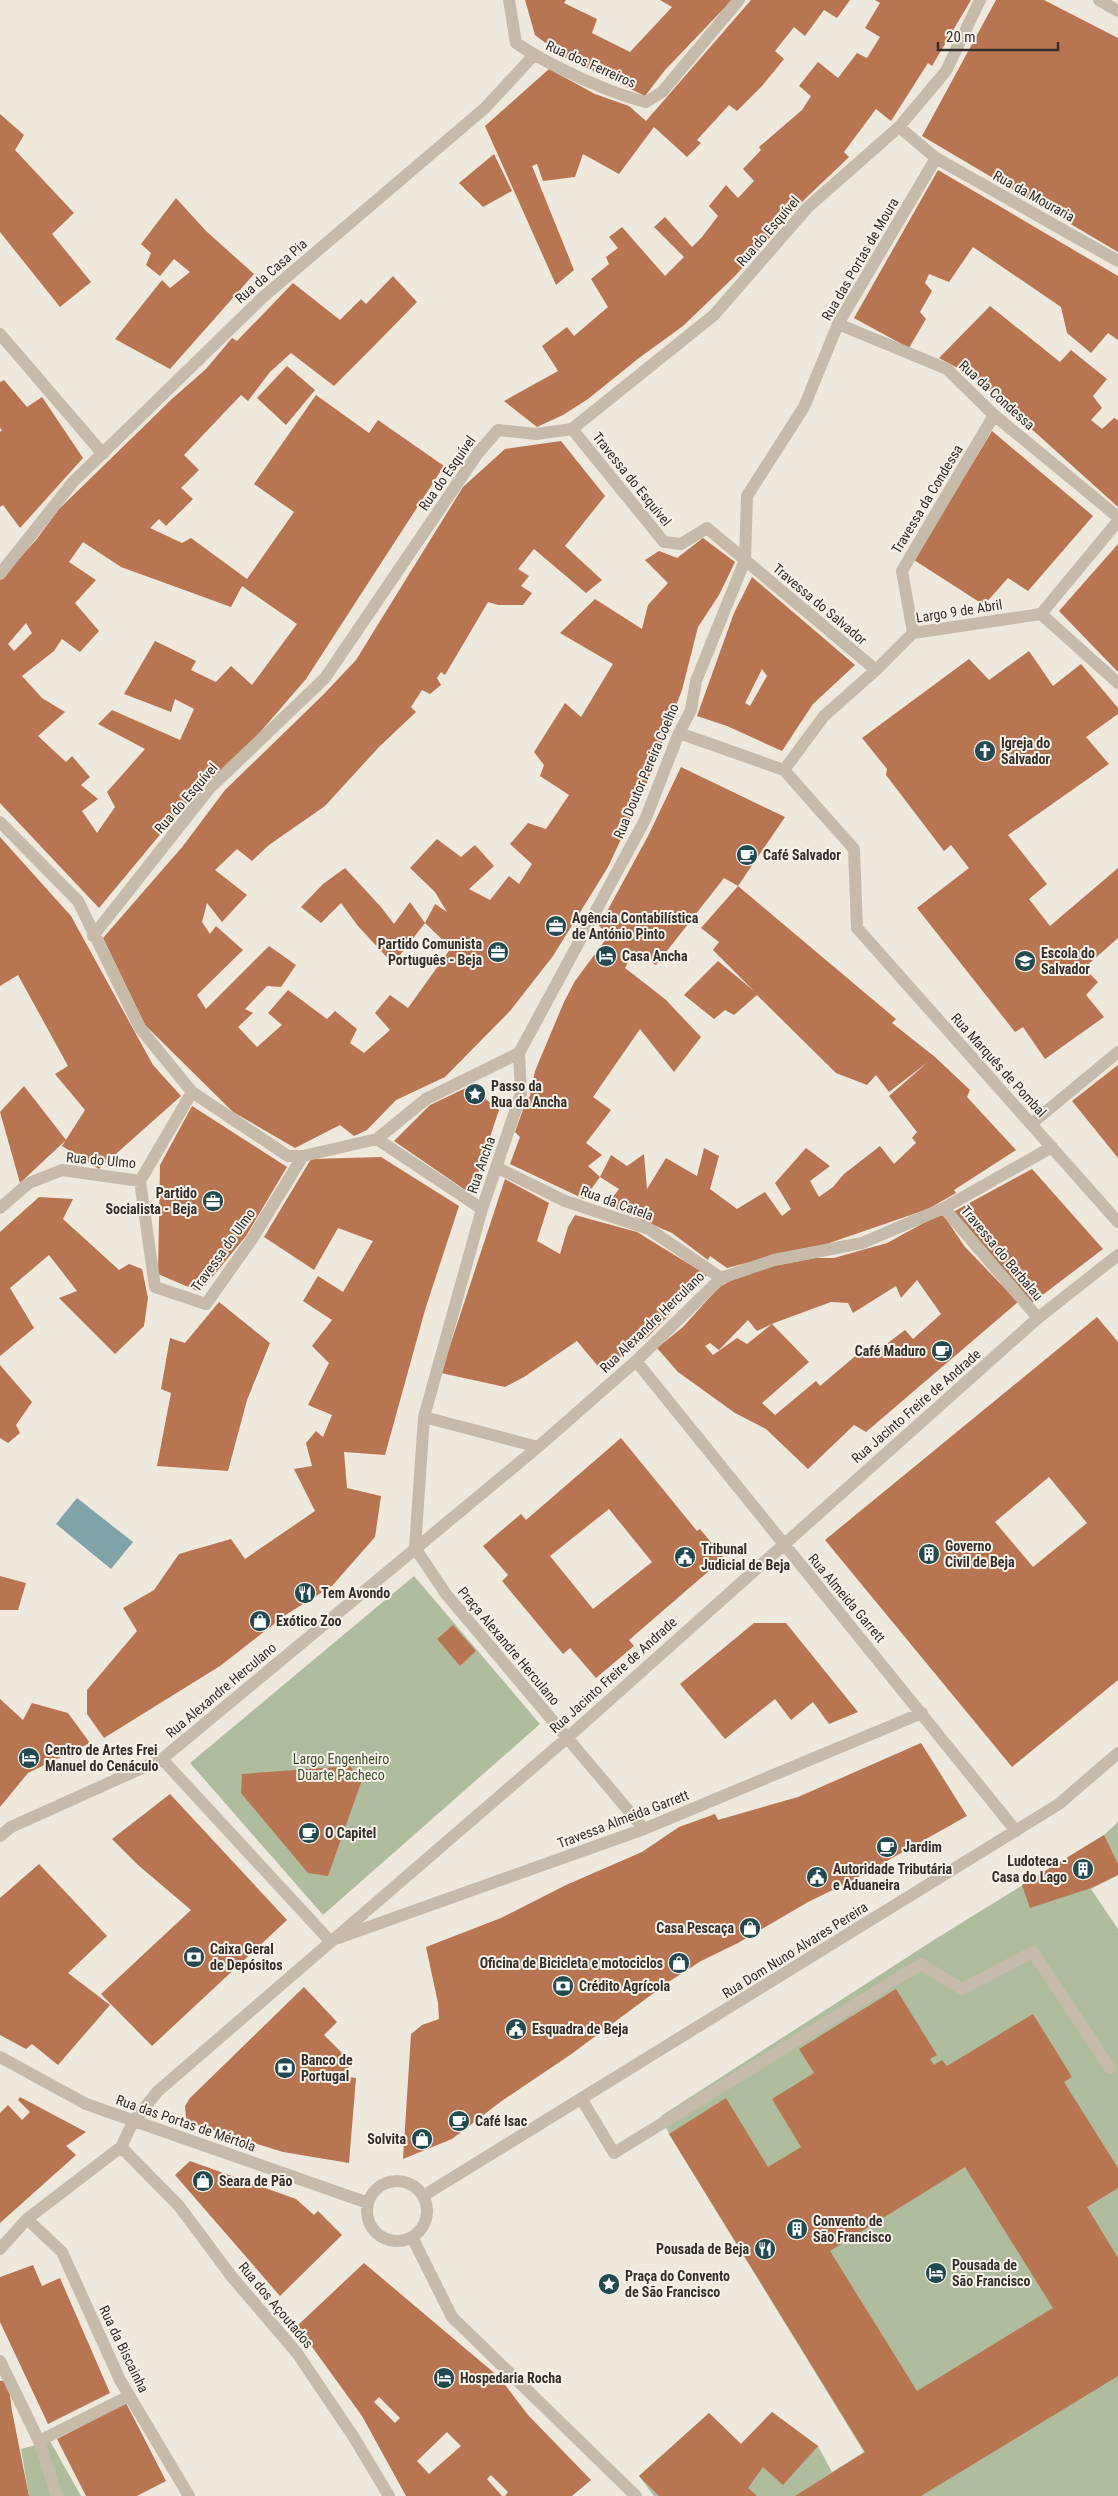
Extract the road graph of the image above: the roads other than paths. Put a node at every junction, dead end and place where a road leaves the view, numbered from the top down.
1 (509, 0) edge
2 (739, 0) edge
3 (980, 0) edge
4 (1100, 0) edge
5 (1118, 11) edge
6 (534, 55) junction
7 (899, 127) junction
8 (936, 158) junction
9 (1118, 261) edge
10 (838, 324) junction
11 (0, 334) edge
12 (994, 415) junction
13 (572, 429) junction
14 (103, 454) junction
15 (1118, 517) edge
16 (1118, 521) edge
17 (745, 560) junction
18 (0, 574) edge
19 (1041, 614) junction
20 (913, 633) junction
21 (876, 670) junction
22 (1118, 683) edge
23 (679, 733) junction
24 (784, 770) junction
25 (0, 822) edge
26 (93, 936) junction
27 (519, 1052) junction
28 (1118, 1052) edge
29 (192, 1092) junction
30 (1031, 1124) junction
31 (377, 1139) junction
32 (1052, 1147) junction
33 (303, 1156) junction
34 (496, 1167) junction
35 (140, 1181) junction
36 (0, 1208) edge
37 (944, 1208) junction
38 (482, 1209) junction
39 (1118, 1222) edge
40 (1118, 1255) edge
41 (721, 1278) junction
42 (1038, 1318) junction
43 (636, 1361) junction
44 (424, 1417) junction
45 (538, 1447) junction
46 (782, 1544) junction
47 (415, 1548) junction
48 (922, 1713) junction
49 (566, 1738) junction
50 (1118, 1753) edge
51 (162, 1760) junction
52 (644, 1829) junction
53 (1016, 1831) junction
54 (0, 1836) edge
55 (330, 1941) junction
56 (0, 2057) edge
57 (1110, 2068) dead end
58 (582, 2100) junction
59 (133, 2122) junction
60 (121, 2147) junction
61 (423, 2196) junction
62 (368, 2203) junction
63 (27, 2219) junction
64 (412, 2237) junction
65 (0, 2249) edge
66 (0, 2361) edge
67 (129, 2396) junction
68 (39, 2440) junction
69 (57, 2496) edge
70 (189, 2496) edge
71 (389, 2496) edge
72 (636, 2496) edge

1 - 6 street
2 - 6 street, Rua dos Ferreiros
3 - 7 street
4 - 5 street
6 - 14 street, Rua da Casa Pia
7 - 8 street
7 - 13 street, Rua do Esquível
8 - 9 street, Rua da Mouraria
8 - 10 street, Rua das Portas de Moura
10 - 12 street, Rua da Condessa
10 - 17 street, Rua das Portas de Moura
11 - 14 street
12 - 15 street, Rua da Condessa
12 - 20 street, Travessa da Condessa
13 - 17 street, Travessa do Esquível
13 - 26 street, Rua do Esquível
14 - 18 street, Rua da Casa Pia
16 - 19 street
17 - 21 street, Travessa do Salvador
17 - 23 street, Rua Doutor Pereira Coelho
19 - 20 street, Largo 9 de Abril
19 - 22 street
20 - 21 street, Largo 9 de Abril
21 - 24 street, Largo 9 de Abril
23 - 24 street
23 - 27 street, Rua Doutor Pereira Coelho
24 - 30 street, Rua Marquês de Pombal
25 - 26 street
26 - 29 street
27 - 31 street
27 - 34 street, Rua Ancha
28 - 30 street
29 - 33 street
29 - 35 street, Rua do Ulmo
30 - 32 street, Rua Marquês de Pombal
31 - 33 street
31 - 38 street
32 - 37 street, Rua Alexandre Herculano
32 - 39 street, Rua Marquês de Pombal
33 - 35 street, Travessa do Ulmo
34 - 38 street, Rua Ancha
34 - 41 street, Rua da Catela
35 - 36 street, Rua do Ulmo
37 - 41 street, Rua Alexandre Herculano
37 - 42 street, Travessa do Barbalau
38 - 44 street, Rua Ancha
40 - 42 street, Rua Jacinto Freire de Andrade
41 - 43 street, Rua Alexandre Herculano
42 - 46 street, Rua Jacinto Freire de Andrade
43 - 45 street, Rua Alexandre Herculano
43 - 46 street, Rua Almeida Garrett
44 - 45 street
44 - 47 street
45 - 47 street, Rua Alexandre Herculano
46 - 48 street, Rua Almeida Garrett
46 - 49 street, Rua Jacinto Freire de Andrade
47 - 49 street, Praça Alexandre Herculano
47 - 51 street, Rua Alexandre Herculano
48 - 52 street, Travessa Almeida Garrett
48 - 53 street, Rua Almeida Garrett
49 - 52 street, Praça Alexandre Herculano
49 - 55 street, Rua Jacinto Freire de Andrade
50 - 53 street, Rua Dom Nuno Alvares Pereira
51 - 54 street, Rua Alexandre Herculano
51 - 55 street
52 - 55 street, Travessa Almeida Garrett
53 - 58 street, Rua Dom Nuno Alvares Pereira
55 - 59 street, Rua Jacinto Freire de Andrade
56 - 59 street, Rua das Portas de Mértola
57 - 58 street
58 - 61 street, Rua Dom Nuno Alvares Pereira
59 - 60 street, Rua Jacinto Freire de Andrade
59 - 62 street, Rua das Portas de Mértola
60 - 63 street
60 - 71 street, Rua dos Açoutados
61 - 62 street
61 - 64 street
62 - 64 street
63 - 65 street
63 - 67 street, Rua da Biscainha
64 - 72 street
66 - 68 street
67 - 68 street
67 - 70 street, Rua da Biscainha
68 - 69 street

